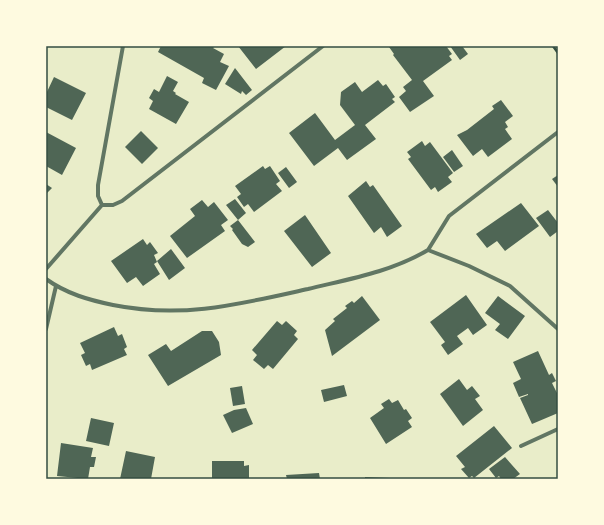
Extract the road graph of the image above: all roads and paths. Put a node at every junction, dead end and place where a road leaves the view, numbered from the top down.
1 (123, 46) edge
2 (323, 46) edge
3 (553, 46) edge
4 (558, 53) edge
5 (558, 132) edge
6 (102, 205) junction
7 (428, 250) junction
8 (46, 269) edge
9 (46, 279) edge
10 (56, 286) junction
11 (558, 328) edge
12 (46, 329) edge
13 (558, 429) edge
14 (521, 446) dead end

1 - 6 street
2 - 6 street
3 - 4 path
5 - 7 street
6 - 8 street
7 - 10 street
7 - 11 street
9 - 10 street
10 - 12 street
13 - 14 street

